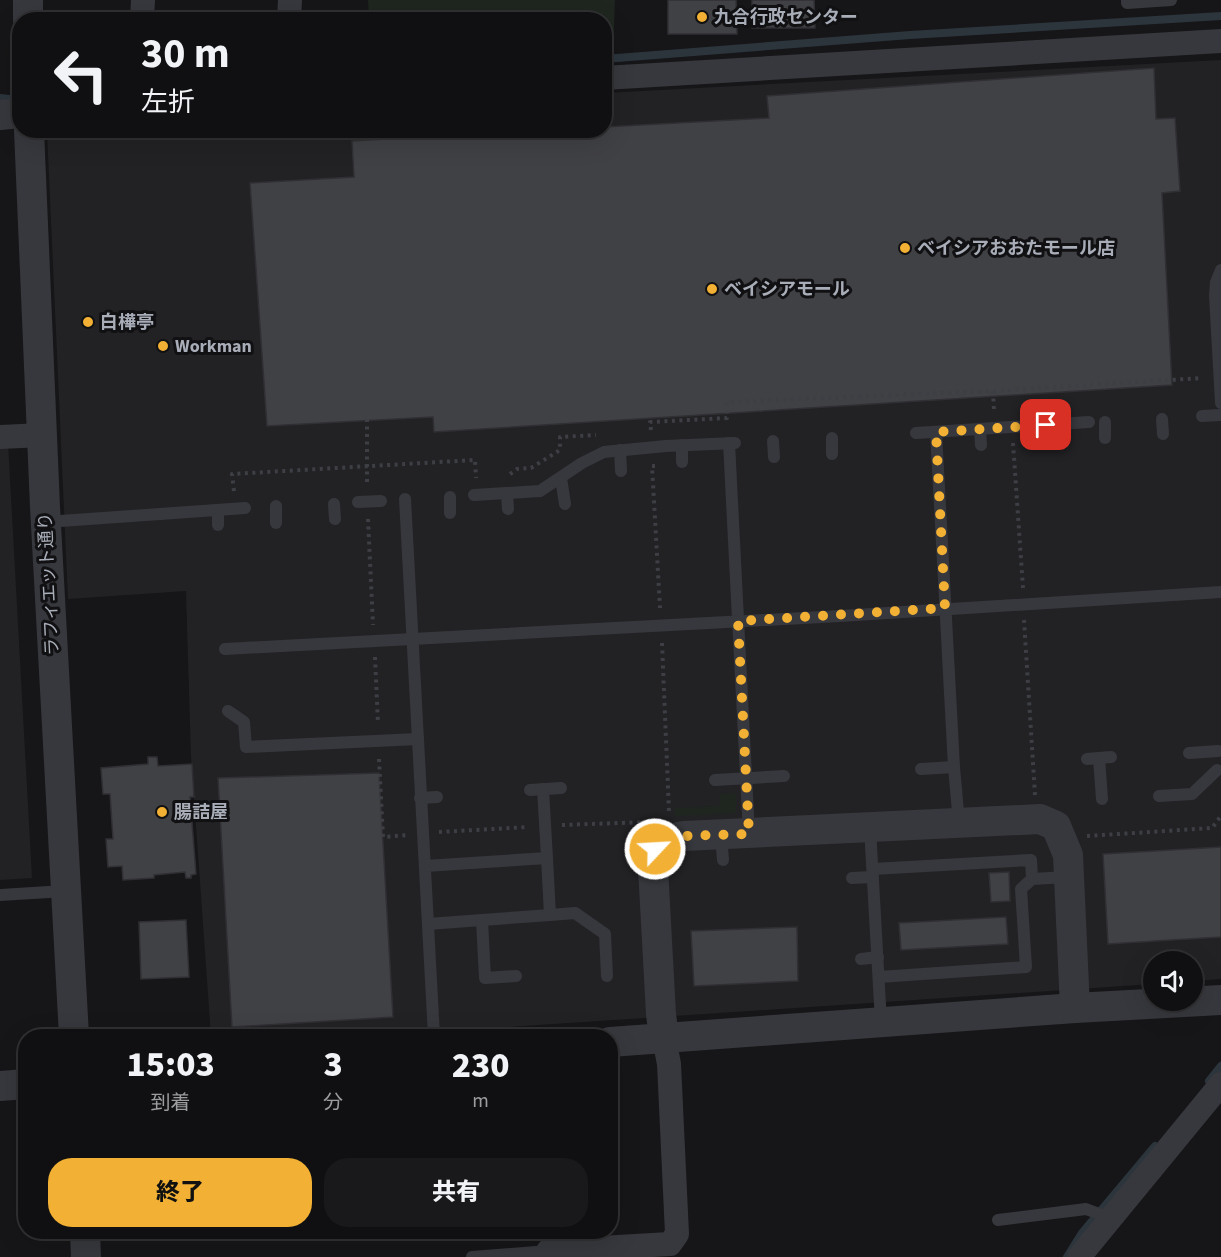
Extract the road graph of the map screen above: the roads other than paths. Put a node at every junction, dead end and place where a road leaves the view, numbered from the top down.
1 (1127, 0) edge
2 (1171, 0) edge
3 (1221, 41) edge
4 (612, 78) edge
5 (29, 138) edge
6 (1219, 278) edge
7 (1219, 341) edge
8 (1220, 377) edge
9 (1221, 403) edge
10 (1221, 415) edge
11 (1202, 416) dead end
12 (1162, 419) dead end
13 (1089, 422) dead end
14 (1105, 422) dead end
15 (1046, 425) junction
16 (980, 430) junction
17 (936, 432) junction
18 (916, 433) dead end
19 (1163, 434) dead end
20 (42, 435) junction
21 (0, 437) edge
22 (832, 438) dead end
23 (1106, 438) dead end
24 (773, 441) dead end
25 (1047, 442) dead end
26 (682, 445) junction
27 (981, 446) dead end
28 (620, 450) junction
29 (832, 454) dead end
30 (774, 457) dead end
31 (682, 462) dead end
32 (621, 471) dead end
33 (561, 478) junction
34 (507, 494) junction
35 (474, 495) dead end
36 (450, 497) dead end
37 (405, 499) dead end
38 (381, 501) dead end
39 (358, 502) dead end
40 (334, 504) dead end
41 (565, 504) dead end
42 (276, 506) dead end
43 (245, 508) dead end
44 (508, 509) dead end
45 (218, 510) junction
46 (450, 513) dead end
47 (334, 519) dead end
48 (46, 522) junction
49 (276, 523) dead end
50 (218, 525) dead end
51 (1221, 592) edge
52 (945, 608) junction
53 (738, 621) junction
54 (412, 638) junction
55 (225, 649) dead end
56 (228, 711) dead end
57 (418, 739) junction
58 (1218, 751) dead end
59 (1205, 752) junction
60 (1189, 753) dead end
61 (1099, 758) dead end
62 (954, 766) junction
63 (921, 769) dead end
64 (1219, 772) edge
65 (784, 776) dead end
66 (747, 779) junction
67 (715, 780) dead end
68 (561, 788) dead end
69 (437, 796) dead end
70 (1159, 796) dead end
71 (420, 798) junction
72 (1102, 799) dead end
73 (959, 824) junction
74 (870, 828) junction
75 (731, 843) junction
76 (547, 858) junction
77 (425, 866) junction
78 (873, 873) junction
79 (1069, 877) junction
80 (852, 878) dead end
81 (1032, 879) junction
82 (66, 891) junction
83 (0, 895) edge
84 (550, 915) junction
85 (482, 920) junction
86 (428, 924) junction
87 (878, 957) junction
88 (861, 958) dead end
89 (516, 976) dead end
90 (607, 976) dead end
91 (879, 977) junction
92 (1221, 1000) edge
93 (1076, 1008) junction
94 (881, 1022) junction
95 (74, 1029) edge
96 (434, 1029) edge
97 (664, 1038) junction
98 (618, 1041) edge
99 (1221, 1084) edge
100 (18, 1085) edge
101 (0, 1086) edge
102 (1110, 1218) junction
103 (998, 1220) dead end
104 (85, 1239) edge
105 (548, 1251) joint
106 (86, 1257) edge
107 (472, 1257) edge
108 (1079, 1257) edge

1 - 2 lane
3 - 4 street
5 - 20 street, ラフィエット通り
6 - 7 lane
7 - 8 lane
8 - 9 lane
10 - 11 lane
12 - 19 lane
13 - 15 lane
14 - 23 lane
15 - 16 lane
15 - 25 lane
16 - 17 lane
16 - 27 lane
17 - 18 lane
17 - 52 lane
20 - 21 street
20 - 48 street, ラフィエット通り
22 - 29 lane
24 - 30 lane
26 - 28 lane
26 - 31 lane
26 - 53 lane
28 - 32 lane
28 - 33 lane
33 - 34 lane
33 - 41 lane
34 - 35 lane
34 - 44 lane
36 - 46 lane
37 - 54 lane
38 - 39 lane
40 - 47 lane
42 - 49 lane
43 - 45 lane
45 - 48 lane
45 - 50 lane
48 - 82 street, ラフィエット通り
51 - 52 lane
52 - 53 lane
52 - 62 lane
53 - 54 lane
53 - 66 lane
54 - 55 lane
54 - 57 lane
56 - 57 lane
57 - 71 lane
58 - 59 lane
59 - 60 lane
59 - 64 lane
61 - 72 lane
62 - 63 lane
62 - 73 lane
64 - 70 lane
65 - 66 lane
66 - 67 lane
66 - 75 lane
68 - 76 lane
69 - 71 lane
71 - 77 lane
73 - 74 street
73 - 79 street
74 - 75 street
74 - 78 lane
75 - 97 street
76 - 77 lane
76 - 84 lane
77 - 86 lane
78 - 80 lane
78 - 81 lane
78 - 87 lane
79 - 81 lane
79 - 93 street
81 - 91 lane
82 - 83 lane
82 - 95 street, ラフィエット通り
84 - 85 lane
84 - 90 lane
85 - 86 lane
85 - 89 lane
86 - 96 lane
87 - 88 lane
87 - 91 lane
91 - 94 lane
92 - 93 street
93 - 94 street
94 - 97 street
97 - 98 street
97 - 105 street
99 - 102 street
100 - 101 street
102 - 103 lane
102 - 108 street
104 - 106 street
105 - 107 lane

